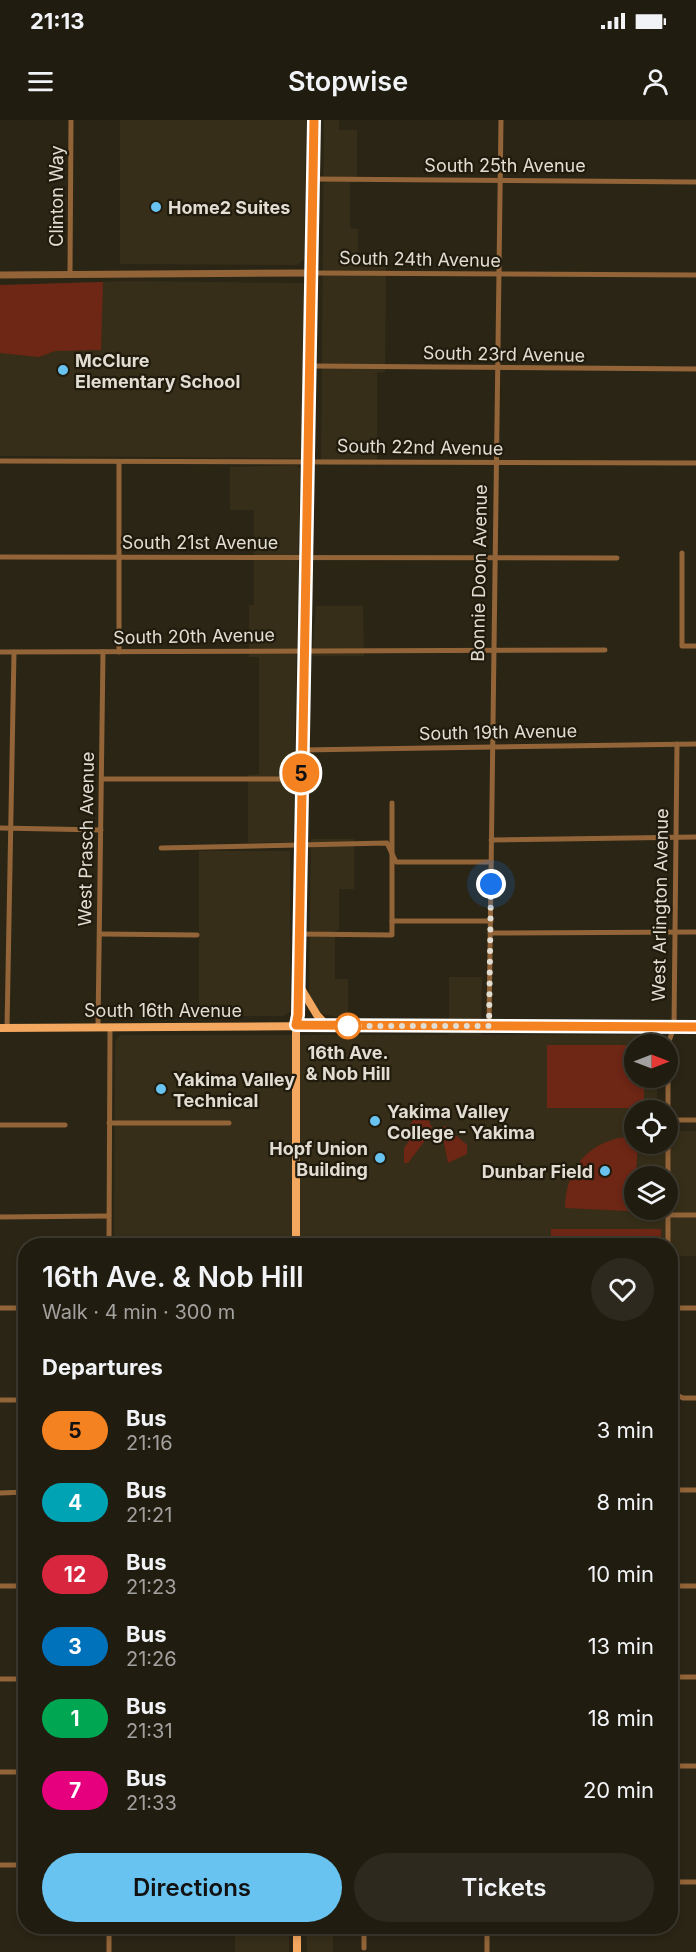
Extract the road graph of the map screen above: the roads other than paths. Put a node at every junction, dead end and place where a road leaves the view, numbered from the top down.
1 (71, 120) edge
2 (314, 120) edge
3 (501, 120) edge
4 (313, 179) junction
5 (500, 180) junction
6 (696, 182) edge
7 (70, 273) junction
8 (312, 273) junction
9 (0, 275) edge
10 (498, 275) junction
11 (696, 275) edge
12 (311, 366) junction
13 (496, 369) junction
14 (696, 369) edge
15 (310, 461) junction
16 (0, 462) edge
17 (119, 462) junction
18 (495, 463) junction
19 (696, 463) edge
20 (682, 553) dead end
21 (0, 556) edge
22 (120, 557) junction
23 (307, 557) junction
24 (494, 557) junction
25 (617, 558) dead end
26 (696, 646) edge
27 (304, 650) junction
28 (493, 651) junction
29 (605, 651) dead end
30 (0, 652) edge
31 (14, 652) junction
32 (103, 652) junction
33 (119, 652) junction
34 (677, 744) junction
35 (696, 744) edge
36 (492, 748) junction
37 (301, 750) junction
38 (102, 779) junction
39 (301, 779) junction
40 (392, 803) dead end
41 (0, 828) edge
42 (9, 828) junction
43 (101, 830) junction
44 (675, 836) junction
45 (696, 837) edge
46 (491, 840) junction
47 (300, 847) junction
48 (162, 848) dead end
49 (390, 854) junction
50 (491, 862) junction
51 (392, 921) junction
52 (490, 921) junction
53 (674, 932) junction
54 (696, 932) edge
55 (490, 933) junction
56 (100, 934) junction
57 (299, 934) junction
58 (196, 935) dead end
59 (299, 986) junction
60 (296, 1025) junction
61 (329, 1026) junction
62 (489, 1026) junction
63 (98, 1027) junction
64 (674, 1027) junction
65 (696, 1027) edge
66 (3, 1028) edge
67 (110, 1028) junction
68 (668, 1100) edge
69 (678, 1120) edge
70 (696, 1120) edge
71 (109, 1123) junction
72 (229, 1123) dead end
73 (0, 1125) edge
74 (65, 1125) dead end
75 (678, 1215) edge
76 (696, 1215) edge
77 (109, 1216) junction
78 (0, 1217) edge
79 (668, 1220) edge
80 (109, 1238) edge
81 (296, 1238) edge
82 (668, 1238) edge
83 (0, 1308) edge
84 (18, 1308) edge
85 (678, 1308) edge
86 (696, 1308) edge
87 (678, 1396) edge
88 (696, 1398) edge
89 (0, 1400) edge
90 (18, 1400) edge
91 (678, 1490) joint
92 (696, 1490) edge
93 (0, 1492) edge
94 (18, 1492) edge
95 (0, 1586) edge
96 (18, 1586) edge
97 (696, 1586) edge
98 (678, 1587) junction
99 (678, 1677) joint
100 (696, 1677) edge
101 (0, 1679) edge
102 (18, 1679) edge
103 (678, 1766) edge
104 (696, 1766) edge
105 (0, 1772) edge
106 (18, 1772) edge
107 (0, 1865) edge
108 (18, 1865) edge
109 (678, 1882) edge
110 (696, 1882) edge
111 (109, 1934) edge
112 (297, 1934) edge
113 (364, 1934) edge
114 (487, 1934) edge
115 (364, 1948) dead end
116 (109, 1952) edge
117 (297, 1952) edge
118 (487, 1952) edge

1 - 7 street, Clinton Way
2 - 4 main road
3 - 5 street, Bonnie Doon Avenue
4 - 5 street, South 25th Avenue
4 - 8 main road
5 - 6 street, South 25th Avenue
5 - 10 street, Bonnie Doon Avenue
7 - 8 street, South 24th Avenue
7 - 9 street, South 24th Avenue
8 - 10 street, South 24th Avenue
8 - 12 main road
10 - 11 street, South 24th Avenue
10 - 13 street, Bonnie Doon Avenue
12 - 13 street, South 23rd Avenue
12 - 15 main road
13 - 14 street, South 23rd Avenue
13 - 18 street, Bonnie Doon Avenue
15 - 17 street, South 22nd Avenue
15 - 18 street, South 22nd Avenue
15 - 23 main road
16 - 17 street, South 22nd Avenue
17 - 22 street
18 - 19 street, South 22nd Avenue
18 - 24 street, Bonnie Doon Avenue
20 - 26 street
21 - 22 street, South 21st Avenue
22 - 23 street, South 21st Avenue
22 - 33 street
23 - 24 street, South 21st Avenue
23 - 27 main road
24 - 25 street, South 21st Avenue
24 - 28 street, Bonnie Doon Avenue
27 - 28 street, South 20th Avenue
27 - 33 street, South 20th Avenue
27 - 37 main road
28 - 29 street, South 20th Avenue
28 - 36 street, Bonnie Doon Avenue
30 - 31 street, South 20th Avenue
31 - 32 street, South 20th Avenue
31 - 42 street
32 - 33 street, South 20th Avenue
32 - 38 street, West Prasch Avenue
34 - 35 street, South 19th Avenue
34 - 36 street, South 19th Avenue
34 - 44 street, West Arlington Avenue
36 - 37 street, South 19th Avenue
36 - 46 street, Bonnie Doon Avenue
37 - 39 main road
38 - 39 street
38 - 43 street, West Prasch Avenue
39 - 47 main road
40 - 49 street
41 - 42 street
42 - 43 street
42 - 66 street
43 - 56 street, West Prasch Avenue
44 - 45 street
44 - 46 street
44 - 53 street, West Arlington Avenue
46 - 50 street, Bonnie Doon Avenue
47 - 48 street
47 - 49 street
47 - 57 main road
49 - 50 street
49 - 51 street
50 - 52 street, Bonnie Doon Avenue
51 - 52 street
51 - 57 street
52 - 55 street, Bonnie Doon Avenue
53 - 54 street
53 - 55 street
53 - 64 street, West Arlington Avenue
55 - 62 street, Bonnie Doon Avenue
56 - 58 street
56 - 63 street, West Prasch Avenue
57 - 59 main road
59 - 60 main road
59 - 61 main road
60 - 61 main road, South 16th Avenue
60 - 67 main road, South 16th Avenue
60 - 81 main road
61 - 62 main road, South 16th Avenue
62 - 64 main road, South 16th Avenue
63 - 66 main road, South 16th Avenue
63 - 67 main road, South 16th Avenue
64 - 65 main road, South 16th Avenue
64 - 68 street, West Arlington Avenue
67 - 71 street
69 - 70 street
71 - 72 street
71 - 77 street
73 - 74 street
75 - 76 street
77 - 78 street
77 - 80 street
79 - 82 street, West Arlington Avenue
83 - 84 street
85 - 86 street
87 - 88 street
89 - 90 street
91 - 92 street
91 - 98 street
93 - 94 street
95 - 96 street
97 - 98 street
98 - 99 street
99 - 100 street
101 - 102 street
103 - 104 street
105 - 106 street
107 - 108 street
109 - 110 street
111 - 116 street
112 - 117 main road
113 - 115 street
114 - 118 street

